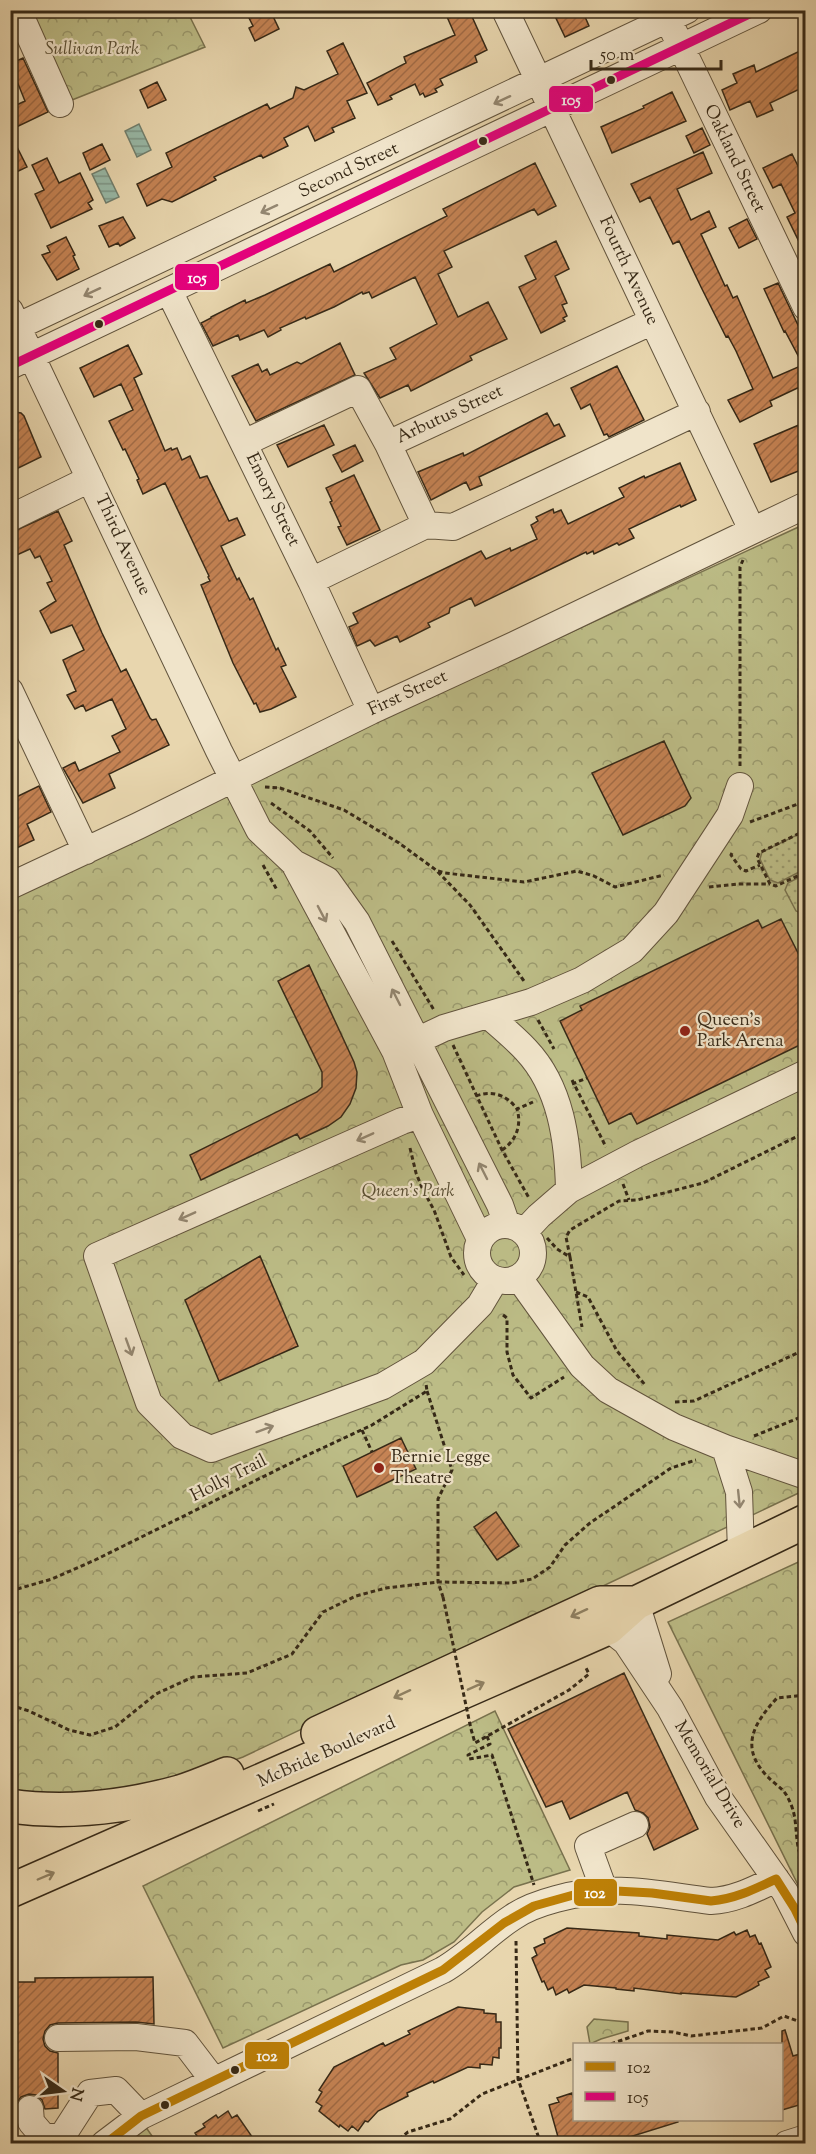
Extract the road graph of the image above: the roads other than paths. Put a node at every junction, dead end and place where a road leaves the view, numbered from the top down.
1 (18, 10) edge
2 (505, 10) edge
3 (759, 10) edge
4 (673, 14) edge
5 (681, 47) junction
6 (540, 82) junction
7 (60, 104) dead end
8 (553, 110) junction
9 (169, 291) junction
10 (806, 307) edge
11 (651, 322) junction
12 (13, 323) edge
13 (21, 361) edge
14 (697, 412) junction
15 (244, 443) junction
16 (388, 444) junction
17 (90, 479) junction
18 (806, 505) edge
19 (10, 518) edge
20 (426, 525) junction
21 (752, 530) junction
22 (311, 581) junction
23 (10, 691) edge
24 (371, 711) junction
25 (233, 779) junction
26 (740, 786) road end
27 (87, 851) junction
28 (294, 862) junction
29 (10, 886) edge
30 (488, 1015) junction
31 (418, 1040) junction
32 (395, 1051) junction
33 (806, 1073) edge
34 (420, 1115) junction
35 (569, 1190) junction
36 (526, 1231) junction
37 (480, 1239) junction
38 (507, 1279) junction
39 (715, 1452) junction
40 (806, 1476) edge
41 (806, 1521) edge
42 (741, 1552) junction
43 (636, 1603) junction
44 (608, 1628) junction
45 (670, 1708) junction
46 (211, 1804) junction
47 (10, 1806) edge
48 (10, 1825) edge
49 (635, 1825) dead end
50 (776, 1879) junction
51 (604, 1890) junction
52 (10, 1891) edge
53 (806, 1933) edge
54 (58, 2038) dead end
55 (214, 2081) junction
56 (30, 2109) dead end
57 (141, 2116) junction
58 (806, 2138) edge
59 (104, 2144) edge
60 (787, 2144) edge

1 - 7 street
2 - 6 street, Fourth Avenue
3 - 5 street, Second Street
4 - 5 street, Oakland Street
4 - 6 street, Second Street
5 - 8 street, Second Street
5 - 10 street, Oakland Street
6 - 8 street, Fourth Avenue
6 -> 12 street, Second Street
8 - 9 street, Second Street
8 - 11 street, Fourth Avenue
9 - 13 street, Second Street
9 - 15 street, Emory Street
11 - 14 street, Fourth Avenue
11 - 16 street, Arbutus Street
12 - 13 street, Third Avenue
13 - 17 street, Third Avenue
14 - 20 street
14 - 21 street, Fourth Avenue
15 - 16 street, Arbutus Street
15 - 22 street, Emory Street
16 - 20 street
17 - 19 street
17 - 25 street, Third Avenue
18 - 21 street, First Street
20 - 22 street
21 - 24 street, First Street
22 - 24 street, Emory Street
23 - 27 street
24 - 25 street, First Street
25 - 27 street, First Street
25 - 28 street, Third Avenue
26 - 30 street
27 - 29 street, First Street
31 -> 28 street
28 -> 32 street
30 - 31 street
30 - 35 street
31 - 32 street
36 -> 31 street
32 - 34 street
33 - 35 street
34 - 37 street
34 -> 38 street
35 - 36 street
36 - 37 street
36 - 38 street
37 - 38 street
38 - 39 street
39 - 40 street
39 -> 42 street
41 - 42 main road, McBride Boulevard
42 - 43 main road, McBride Boulevard
43 - 44 main road, McBride Boulevard
43 - 45 street, Memorial Drive
43 -> 47 main road, McBride Boulevard
44 - 45 street, Memorial Drive
46 -> 44 main road, McBride Boulevard
45 - 50 street, Memorial Drive
46 - 48 main road
52 -> 46 main road, McBride Boulevard
49 - 51 street
50 - 51 street
50 - 53 street, Memorial Drive
51 - 55 street
54 - 55 street
55 - 57 street
56 - 57 street
57 - 59 street
58 - 60 street

